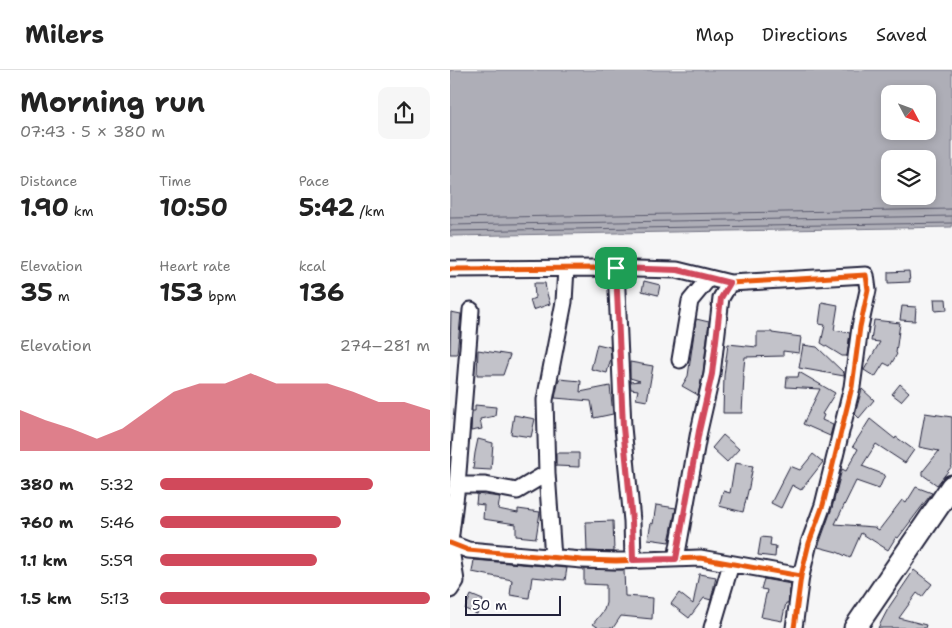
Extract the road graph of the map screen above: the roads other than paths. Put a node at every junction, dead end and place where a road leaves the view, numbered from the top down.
1 (566, 268) junction
2 (616, 268) junction
3 (450, 269) edge
4 (709, 278) junction
5 (730, 283) junction
6 (471, 310) dead end
7 (680, 360) dead end
8 (456, 411) edge
9 (547, 473) junction
10 (457, 485) junction
11 (952, 486) edge
12 (952, 504) edge
13 (450, 543) edge
14 (553, 558) junction
15 (676, 559) junction
16 (633, 560) junction
17 (731, 564) junction
18 (801, 576) junction
19 (450, 590) edge
20 (712, 628) edge
21 (794, 628) edge
22 (855, 628) edge
23 (868, 628) edge

1 - 2 street
1 - 3 street
1 - 9 street
2 - 4 street
2 - 16 street
4 - 5 street
4 - 7 street
5 - 15 street
5 - 18 street
6 - 8 street
8 - 10 street
9 - 10 street
9 - 14 street
10 - 13 street
11 - 22 main road
12 - 23 main road
13 - 14 street
13 - 19 street
14 - 16 street
15 - 16 street
15 - 17 street
17 - 18 street
17 - 20 street
18 - 21 street

